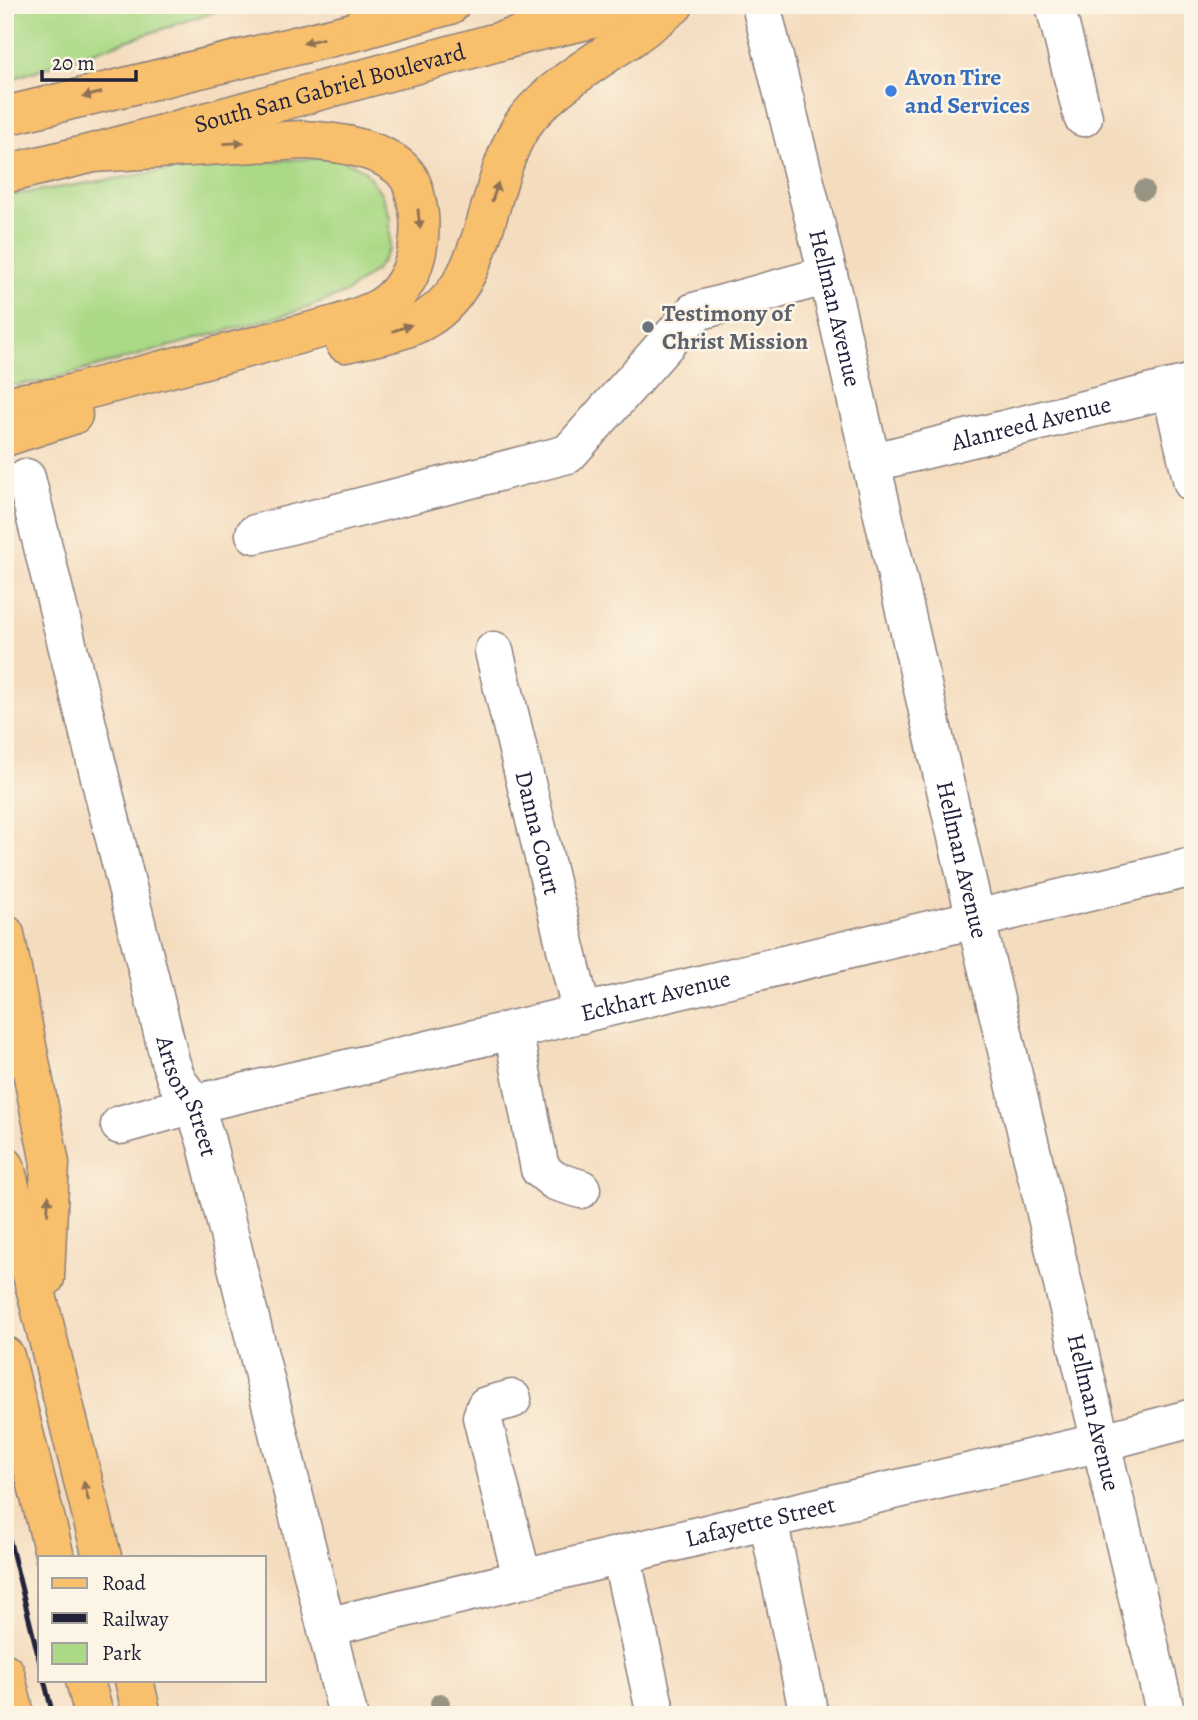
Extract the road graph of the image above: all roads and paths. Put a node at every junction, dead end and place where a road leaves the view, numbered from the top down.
1 (450, 5) edge
2 (654, 5) edge
3 (674, 5) edge
4 (761, 5) edge
5 (1055, 5) edge
6 (367, 18) edge
7 (5, 116) edge
8 (1083, 117) dead end
9 (93, 153) junction
10 (5, 174) edge
11 (828, 275) junction
12 (1182, 385) edge
13 (5, 405) edge
14 (5, 436) edge
15 (870, 463) junction
16 (26, 478) dead end
17 (1193, 483) edge
18 (255, 534) dead end
19 (494, 651) dead end
20 (1193, 867) edge
21 (976, 920) junction
22 (5, 934) edge
23 (582, 1014) junction
24 (513, 1030) junction
25 (194, 1104) junction
26 (120, 1125) dead end
27 (5, 1166) edge
28 (581, 1189) dead end
29 (43, 1322) junction
30 (5, 1356) edge
31 (512, 1399) dead end
32 (1193, 1418) edge
33 (1102, 1442) junction
34 (768, 1519) junction
35 (621, 1555) junction
36 (55, 1556) edge
37 (102, 1556) edge
38 (522, 1578) junction
39 (327, 1628) junction
40 (5, 1673) edge
41 (86, 1682) edge
42 (134, 1682) edge
43 (1163, 1703) edge
44 (15, 1715) edge
45 (94, 1715) edge
46 (142, 1715) edge
47 (348, 1715) edge
48 (656, 1715) edge
49 (808, 1715) edge

1 - 6 main road, South San Gabriel Boulevard
2 - 9 main road, South San Gabriel Boulevard
14 -> 3 main road
4 - 11 street, Hellman Avenue
5 - 8 street
6 -> 7 main road, South San Gabriel Boulevard
9 - 10 main road, South San Gabriel Boulevard
9 -> 13 main road
11 - 15 street, Hellman Avenue
11 - 18 street
12 - 15 street, Alanreed Avenue
12 - 17 street
15 - 21 street, Hellman Avenue
16 - 25 street, Artson Street
19 - 23 street, Danna Court
20 - 21 street, Eckhart Avenue
21 - 23 street, Eckhart Avenue
21 - 33 street, Hellman Avenue
29 -> 22 main road
23 - 24 street, Eckhart Avenue
24 - 25 street, Eckhart Avenue
24 - 28 street
25 - 26 street, Eckhart Avenue
25 - 39 street, Artson Street
27 - 29 main road
37 -> 29 main road
30 - 36 main road
31 - 38 street
32 - 33 street, Lafayette Street
33 - 34 street, Lafayette Street
33 - 43 street, Hellman Avenue
34 - 35 street, Lafayette Street
34 - 49 street
35 - 38 street, Lafayette Street
35 - 48 street
38 - 39 street, Lafayette Street
39 - 47 street, Artson Street
40 - 44 main road
41 - 45 main road
42 - 46 main road

